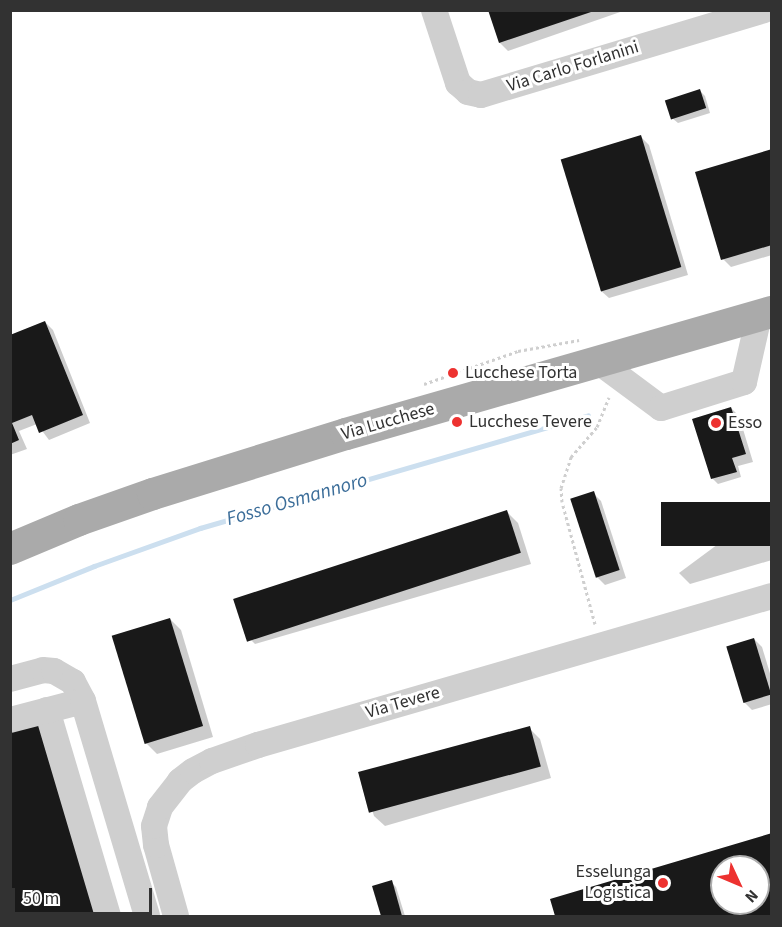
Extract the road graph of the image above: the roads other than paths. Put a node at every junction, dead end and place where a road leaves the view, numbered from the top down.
1 (434, 10) edge
2 (764, 10) edge
3 (765, 314) edge
4 (608, 369) junction
5 (10, 549) edge
6 (771, 596) edge
7 (10, 679) edge
8 (82, 701) junction
9 (47, 710) junction
10 (10, 720) edge
11 (159, 858) junction
12 (132, 868) junction
13 (108, 916) edge
14 (147, 916) edge
15 (176, 916) edge

1 - 2 street, Via Carlo Forlanini
3 - 4 main road, Via Lucchese
3 - 4 street
4 - 5 main road, Via Lucchese
6 - 11 street, Via Tevere
7 - 8 street
8 - 9 street
8 - 12 street
9 - 10 street
9 - 13 street
11 - 12 street
11 - 15 street, Via Tevere
12 - 14 street

